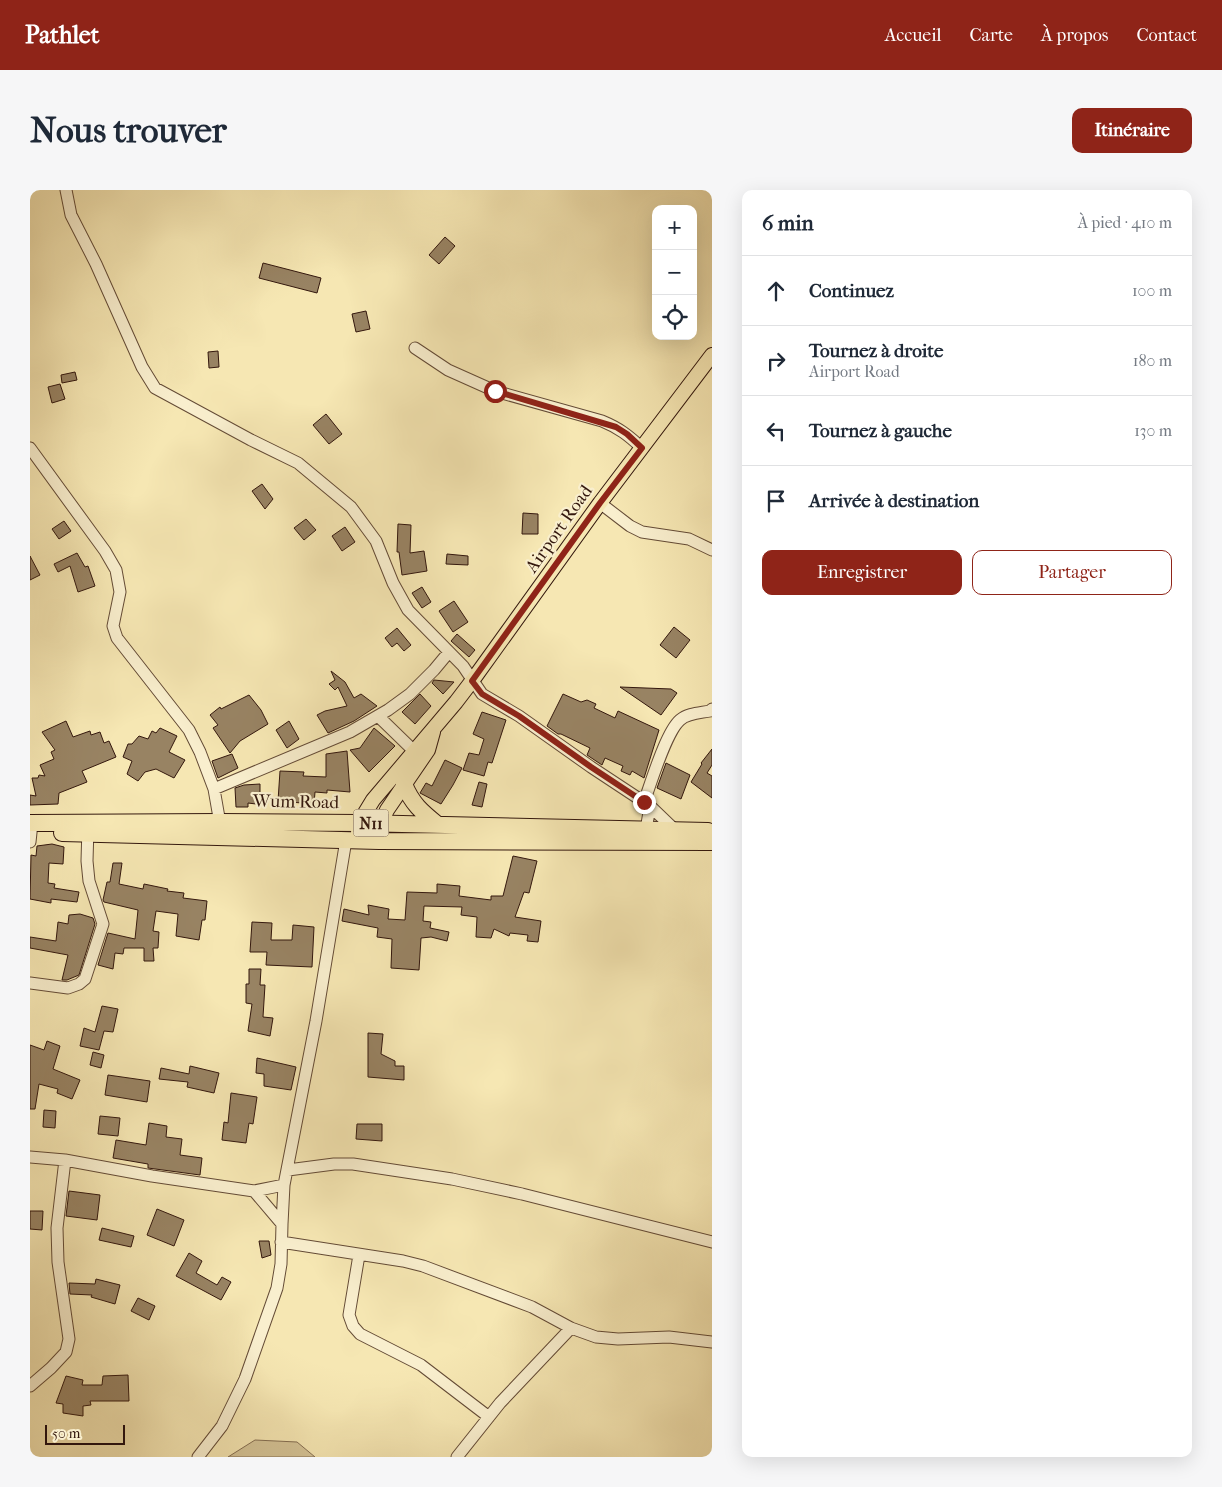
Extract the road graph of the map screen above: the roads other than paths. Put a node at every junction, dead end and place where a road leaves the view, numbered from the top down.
1 (66, 190) edge
2 (415, 348) dead end
3 (712, 355) edge
4 (30, 448) edge
5 (642, 448) junction
6 (600, 503) junction
7 (712, 550) edge
8 (449, 652) junction
9 (472, 681) junction
10 (712, 709) edge
11 (378, 716) junction
12 (436, 724) junction
13 (414, 751) junction
14 (404, 784) junction
15 (214, 789) junction
16 (647, 804) junction
17 (359, 823) junction
18 (381, 823) junction
19 (438, 825) junction
20 (88, 829) junction
21 (31, 830) edge
22 (221, 830) junction
23 (646, 830) junction
24 (676, 831) junction
25 (712, 833) edge
26 (351, 840) junction
27 (379, 841) junction
28 (712, 842) edge
29 (30, 983) edge
30 (30, 1157) edge
31 (65, 1160) junction
32 (288, 1170) junction
33 (284, 1185) junction
34 (254, 1192) junction
35 (282, 1224) junction
36 (281, 1242) junction
37 (712, 1242) edge
38 (359, 1255) junction
39 (571, 1328) junction
40 (712, 1342) edge
41 (30, 1386) edge
42 (489, 1417) junction
43 (198, 1457) edge
44 (457, 1457) edge

1 - 8 street
2 - 5 street
3 - 5 main road, Airport Road
4 - 15 street
5 - 6 main road, Airport Road
6 - 7 street
6 - 9 main road, Airport Road
8 - 9 street
8 - 11 street
9 - 12 main road, Airport Road
9 - 16 street
10 - 16 street
11 - 13 street
11 - 15 street
12 - 13 main road, Airport Road
12 - 14 main road, Airport Road
13 - 17 main road, Airport Road
14 - 18 main road, Airport Road
14 - 19 highway
15 - 22 street
16 - 23 street
16 - 24 street
17 - 18 highway, Wum Road / N11
17 - 22 highway, Wum Road / N11
17 - 26 main road, Airport Road
18 - 19 highway, Wum Road / N11
18 - 27 main road, Airport Road
19 - 23 highway, Wum Road / N11
20 - 21 highway, Wum Road / N11
20 - 22 highway, Wum Road / N11
20 - 29 street
22 - 26 highway, Wum Road / N11
23 - 24 highway, Wum Road / N11
24 - 25 highway, Wum Road / N11
26 - 27 highway, Wum Road / N11
26 - 32 street
27 - 28 highway, Wum Road / N11
30 - 31 street
31 - 34 street
31 - 41 street
32 - 33 street
32 - 37 street
33 - 34 street
33 - 35 street
34 - 35 street
35 - 36 street
36 - 38 street
36 - 43 street
38 - 39 street
38 - 42 street
39 - 40 street
39 - 42 street
42 - 44 street

